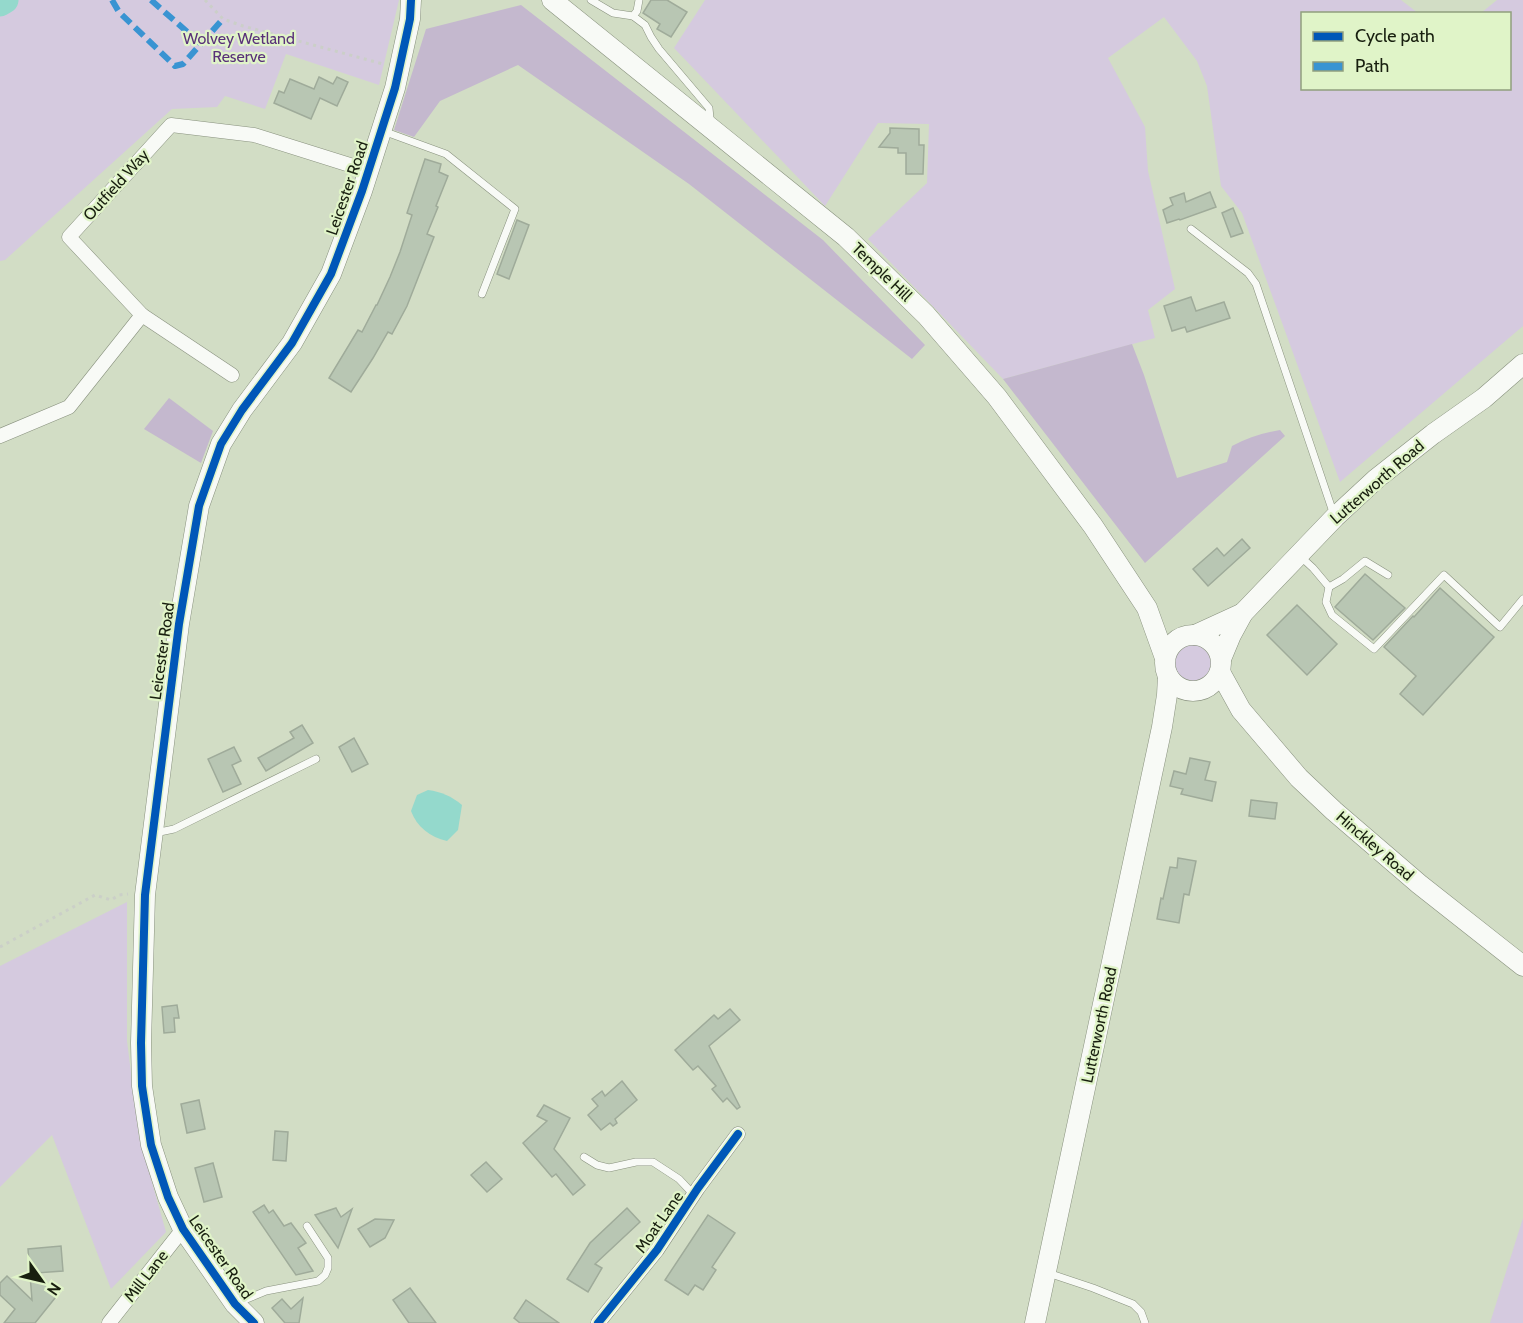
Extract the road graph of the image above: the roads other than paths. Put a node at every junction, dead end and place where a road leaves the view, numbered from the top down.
1 (411, 0) edge
2 (552, 0) edge
3 (591, 0) edge
4 (639, 0) edge
5 (633, 16) junction
6 (705, 123) junction
7 (381, 131) junction
8 (369, 171) junction
9 (1191, 229) dead end
10 (483, 294) dead end
11 (142, 315) junction
12 (1523, 364) edge
13 (232, 375) dead end
14 (0, 436) edge
15 (1335, 517) junction
16 (1299, 555) junction
17 (1388, 575) dead end
18 (1329, 587) junction
19 (1523, 598) edge
20 (1147, 608) junction
21 (1243, 613) junction
22 (1189, 635) junction
23 (1220, 665) junction
24 (1166, 667) junction
25 (1199, 690) junction
26 (1241, 710) junction
27 (1162, 727) junction
28 (316, 759) dead end
29 (152, 834) junction
30 (1523, 966) edge
31 (738, 1134) dead end
32 (584, 1157) dead end
33 (694, 1195) junction
34 (307, 1227) dead end
35 (183, 1229) junction
36 (1046, 1272) junction
37 (235, 1304) junction
38 (109, 1323) edge
39 (254, 1323) edge
40 (598, 1323) edge
41 (1035, 1323) edge
42 (1145, 1323) edge

1 - 7 main road, Leicester Road
2 - 6 main road, Temple Hill
3 - 5 lane
4 - 5 lane
5 - 6 lane
6 - 20 main road, Temple Hill
7 - 8 main road, Leicester Road
7 - 10 lane
8 - 11 street, Outfield Way
8 - 29 main road, Leicester Road
9 - 15 lane
11 - 13 street, Outfield Way
11 - 14 street
12 - 15 main road, Lutterworth Road
15 - 16 main road, Lutterworth Road
16 - 18 lane
16 - 21 main road, Lutterworth Road
17 - 18 lane
18 - 19 lane
20 - 22 main road, Temple Hill
20 - 24 main road, Temple Hill
21 - 22 main road, Lutterworth Road
21 - 23 main road, Lutterworth Road
22 - 23 main road
22 - 24 main road
23 - 25 main road
23 - 26 main road, Hinckley Road
24 - 25 main road
24 - 27 main road, Lutterworth Road
25 - 26 main road, Hinckley Road
25 - 27 main road, Lutterworth Road
26 - 30 main road, Hinckley Road
27 - 36 main road, Lutterworth Road
28 - 29 lane
29 - 35 main road, Leicester Road
31 - 33 street, Moat Lane
32 - 33 lane
33 - 40 street, Moat Lane
34 - 37 lane
35 - 37 main road, Leicester Road
35 - 38 street, Mill Lane
36 - 41 main road, Lutterworth Road
36 - 42 lane
37 - 39 main road, Leicester Road

